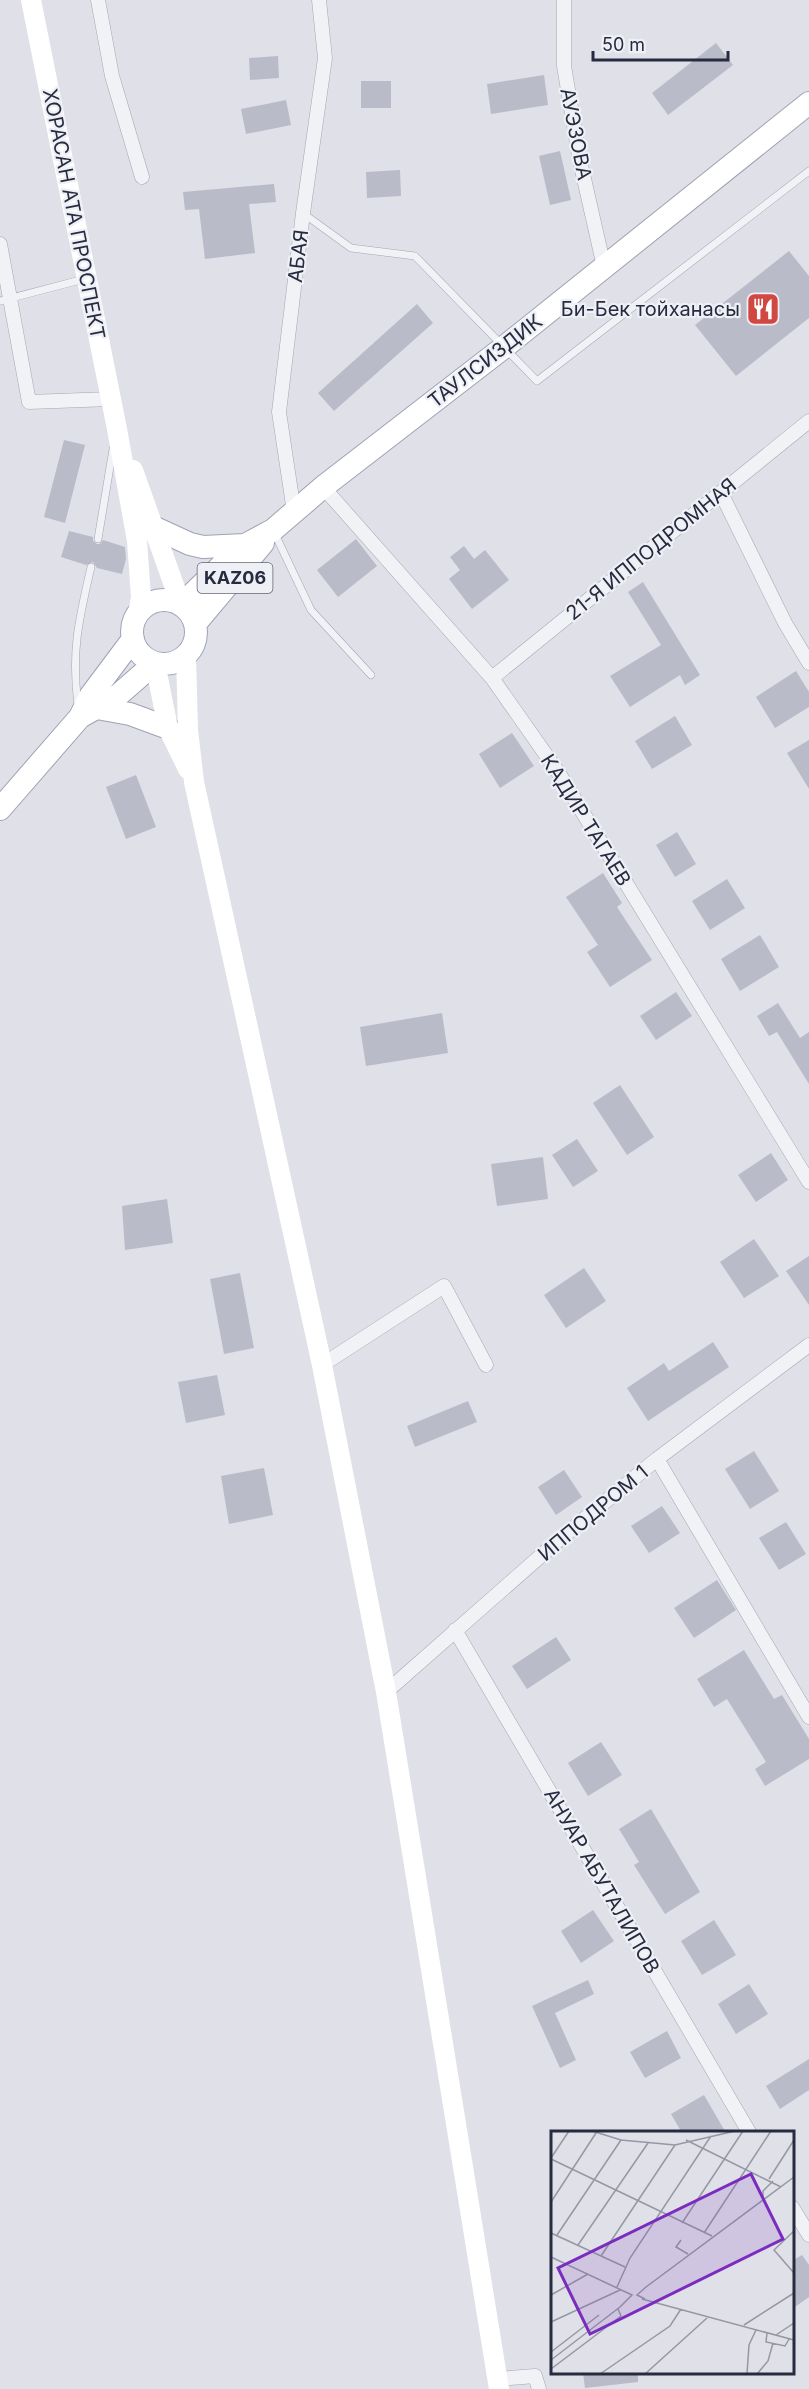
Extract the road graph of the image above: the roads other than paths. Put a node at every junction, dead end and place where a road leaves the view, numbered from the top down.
1 (30, 0) edge
2 (98, 0) edge
3 (319, 0) edge
4 (564, 0) edge
5 (809, 103) edge
6 (809, 171) edge
7 (142, 177) dead end
8 (303, 213) junction
9 (0, 244) edge
10 (604, 267) junction
11 (87, 278) junction
12 (5, 299) edge
13 (503, 348) junction
14 (111, 399) junction
15 (809, 421) edge
16 (117, 429) junction
17 (322, 487) junction
18 (721, 493) junction
19 (294, 512) junction
20 (155, 528) junction
21 (273, 530) junction
22 (98, 539) dead end
23 (245, 545) junction
24 (91, 567) dead end
25 (181, 605) junction
26 (138, 614) junction
27 (195, 624) junction
28 (133, 639) junction
29 (186, 655) junction
30 (155, 663) junction
31 (809, 663) edge
32 (371, 675) dead end
33 (492, 678) junction
34 (88, 712) junction
35 (168, 728) junction
36 (194, 782) junction
37 (0, 809) edge
38 (809, 1182) edge
39 (809, 1345) edge
40 (321, 1365) junction
41 (486, 1365) dead end
42 (657, 1459) junction
43 (455, 1630) junction
44 (386, 1692) junction
45 (809, 1718) edge
46 (748, 2131) edge
47 (794, 2210) edge
48 (809, 2235) edge
49 (498, 2384) edge
50 (539, 2389) edge

1 - 11 main road, ХОРАСАН АТА ПРОСПЕКТ
2 - 7 street
3 - 8 street, АБАЯ
4 - 10 street, АУЭЗОВА
5 - 10 main road, ТАУЛСИЗДИК / KAZ06
6 - 13 lane
8 - 13 lane
8 - 19 street, АБАЯ
9 - 12 street
10 - 13 main road, ТАУЛСИЗДИК / KAZ06
11 - 12 lane
11 - 14 main road, ХОРАСАН АТА ПРОСПЕКТ
12 - 14 street
13 - 17 main road, ТАУЛСИЗДИК / KAZ06
14 - 16 main road, ХОРАСАН АТА ПРОСПЕКТ
15 - 18 street, 21-Я ИППОДРОМНАЯ
16 - 20 main road, ХОРАСАН АТА ПРОСПЕКТ
16 - 22 lane
16 - 26 main road, ХОРАСАН АТА ПРОСПЕКТ
17 - 19 main road, ТАУЛСИЗДИК / KAZ06
17 - 33 street, КАДИР ТАГАЕВ
18 - 31 street
18 - 33 street, 21-Я ИППОДРОМНАЯ
19 - 21 main road, ТАУЛСИЗДИК / KAZ06
20 - 23 main road
20 - 25 main road, ХОРАСАН АТА ПРОСПЕКТ
21 - 23 main road, ТАУЛСИЗДИК / KAZ06
21 - 27 main road, ТАУЛСИЗДИК / KAZ06
21 - 32 lane
23 - 25 main road, ТАУЛСИЗДИК / KAZ06
24 - 34 lane
25 - 26 main road
25 - 27 main road
26 - 28 main road
27 - 29 main road
28 - 30 main road
28 - 34 main road
29 - 30 main road
29 - 36 main road
30 - 34 main road
30 - 35 main road
33 - 38 street, КАДИР ТАГАЕВ
34 - 35 main road
34 - 37 main road
35 - 36 main road
36 - 40 main road
39 - 42 street, ИППОДРОМ 1
40 - 41 street
40 - 44 main road
42 - 43 street, ИППОДРОМ 1
42 - 45 street
43 - 44 street, ИППОДРОМ 1
43 - 46 street, АНУАР АБУТАЛИПОВ
44 - 49 main road
47 - 48 street
49 - 50 street

